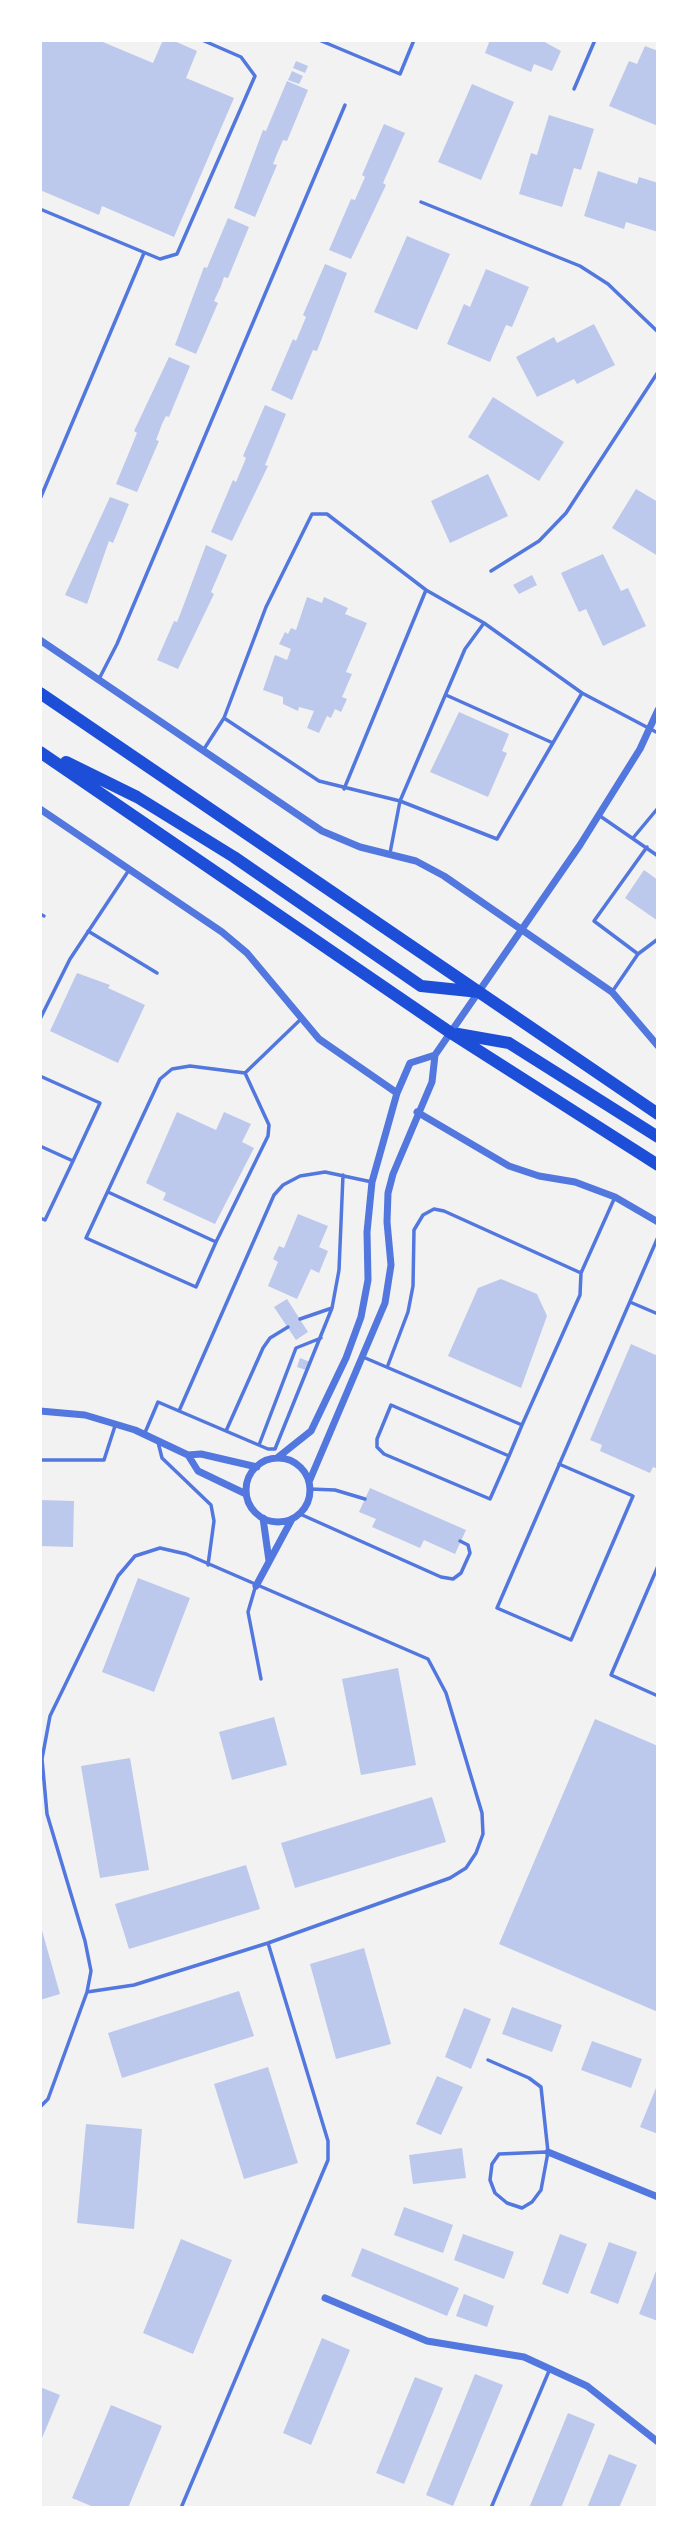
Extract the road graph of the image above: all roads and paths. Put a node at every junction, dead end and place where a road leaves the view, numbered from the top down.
1 (202, 40) edge
2 (319, 40) edge
3 (414, 40) edge
4 (596, 40) edge
5 (574, 89) dead end
6 (345, 105) dead end
7 (421, 202) dead end
8 (40, 209) edge
9 (144, 253) junction
10 (658, 332) edge
11 (658, 372) edge
12 (40, 499) edge
13 (491, 572) dead end
14 (426, 590) junction
15 (484, 623) junction
16 (40, 640) edge
17 (98, 680) junction
18 (40, 693) edge
19 (582, 693) junction
20 (446, 695) junction
21 (658, 710) edge
22 (224, 718) junction
23 (649, 728) junction
24 (658, 733) edge
25 (553, 743) junction
26 (40, 751) edge
27 (202, 751) junction
28 (344, 789) junction
29 (400, 801) junction
30 (658, 808) edge
31 (40, 809) edge
32 (598, 815) junction
33 (633, 838) junction
34 (647, 847) junction
35 (390, 853) junction
36 (658, 856) edge
37 (129, 870) junction
38 (522, 931) junction
39 (88, 932) junction
40 (658, 939) edge
41 (638, 954) junction
42 (157, 973) dead end
43 (481, 992) junction
44 (612, 992) junction
45 (40, 1019) edge
46 (301, 1019) junction
47 (451, 1033) junction
48 (658, 1046) edge
49 (435, 1055) junction
50 (246, 1073) junction
51 (40, 1076) edge
52 (397, 1093) junction
53 (417, 1112) junction
54 (658, 1114) edge
55 (658, 1137) edge
56 (40, 1146) edge
57 (73, 1161) junction
58 (658, 1166) edge
59 (343, 1175) junction
60 (372, 1182) junction
61 (107, 1192) junction
62 (615, 1197) junction
63 (40, 1218) edge
64 (658, 1222) edge
65 (658, 1237) edge
66 (216, 1242) junction
67 (581, 1273) junction
68 (630, 1302) junction
69 (332, 1308) junction
70 (658, 1314) edge
71 (300, 1320) dead end
72 (288, 1327) dead end
73 (322, 1338) junction
74 (363, 1357) junction
75 (388, 1365) junction
76 (40, 1411) edge
77 (179, 1411) junction
78 (116, 1424) junction
79 (522, 1425) junction
80 (226, 1431) junction
81 (144, 1434) junction
82 (158, 1441) junction
83 (259, 1445) junction
84 (188, 1455) junction
85 (509, 1455) junction
86 (276, 1458) junction
87 (40, 1460) edge
88 (559, 1464) junction
89 (257, 1467) junction
90 (310, 1486) junction
91 (246, 1494) junction
92 (365, 1499) dead end
93 (300, 1514) junction
94 (262, 1518) junction
95 (292, 1519) junction
96 (460, 1541) dead end
97 (269, 1562) junction
98 (208, 1564) junction
99 (658, 1566) edge
100 (256, 1586) junction
101 (261, 1679) dead end
102 (658, 1696) edge
103 (268, 1943) junction
104 (87, 1992) junction
105 (488, 2060) dead end
106 (40, 2107) edge
107 (548, 2152) junction
108 (658, 2197) edge
109 (325, 2298) dead end
110 (550, 2369) junction
111 (658, 2442) edge
112 (181, 2508) edge
113 (491, 2508) edge

1 - 9 lane
2 - 3 lane
4 - 5 lane
6 - 17 lane
7 - 10 lane
8 - 9 lane
9 - 12 lane
11 - 13 lane
14 - 15 lane
14 - 22 lane
14 - 28 lane
15 - 19 lane
15 - 20 lane
16 - 17 street
17 - 27 street
18 - 43 main road
19 - 23 lane
19 - 25 lane
20 - 25 lane
20 - 29 lane
21 - 23 street
22 - 27 lane
22 - 28 lane
23 - 24 lane
23 - 32 street
25 - 29 lane
26 - 43 main road
26 - 47 main road
27 - 35 street
28 - 29 lane
29 - 35 lane
30 - 33 lane
31 - 37 street
32 - 33 lane
32 - 38 street
33 - 34 lane
34 - 36 lane
34 - 41 lane
35 - 38 street
37 - 39 lane
37 - 46 street
38 - 43 street
38 - 44 street
39 - 42 lane
39 - 45 lane
40 - 41 lane
41 - 44 lane
43 - 47 street
43 - 54 main road
44 - 48 street
46 - 50 lane
46 - 52 street
47 - 49 street
47 - 55 main road
47 - 58 main road
49 - 52 street
49 - 53 street
50 - 61 lane
50 - 66 lane
51 - 57 lane
52 - 60 street
53 - 62 street
53 - 74 street
56 - 57 lane
57 - 63 lane
59 - 60 lane
59 - 69 lane
59 - 77 lane
60 - 86 street
61 - 66 lane
61 - 66 lane
62 - 64 street
62 - 67 lane
65 - 68 lane
67 - 75 lane
67 - 79 lane
68 - 70 lane
68 - 88 lane
69 - 71 lane
69 - 73 lane
72 - 80 lane
73 - 83 lane
73 - 83 lane
74 - 75 lane
74 - 90 street
75 - 79 lane
76 - 78 street
77 - 80 lane
77 - 81 lane
78 - 81 street
78 - 87 lane
79 - 85 lane
80 - 83 lane
81 - 82 street
82 - 84 street
82 - 98 lane
84 - 89 street
84 - 91 street
85 - 85 lane
86 - 89 street
86 - 90 street
88 - 88 lane
89 - 91 street
90 - 92 lane
90 - 93 street
91 - 94 street
93 - 95 street
93 - 96 lane
94 - 95 street
94 - 97 street
95 - 97 street
97 - 100 street
98 - 100 lane
98 - 104 lane
99 - 102 lane
100 - 101 lane
100 - 103 lane
103 - 104 lane
103 - 112 lane
104 - 106 lane
105 - 107 lane
107 - 107 lane
107 - 108 street
109 - 110 street
110 - 111 street
110 - 113 lane

